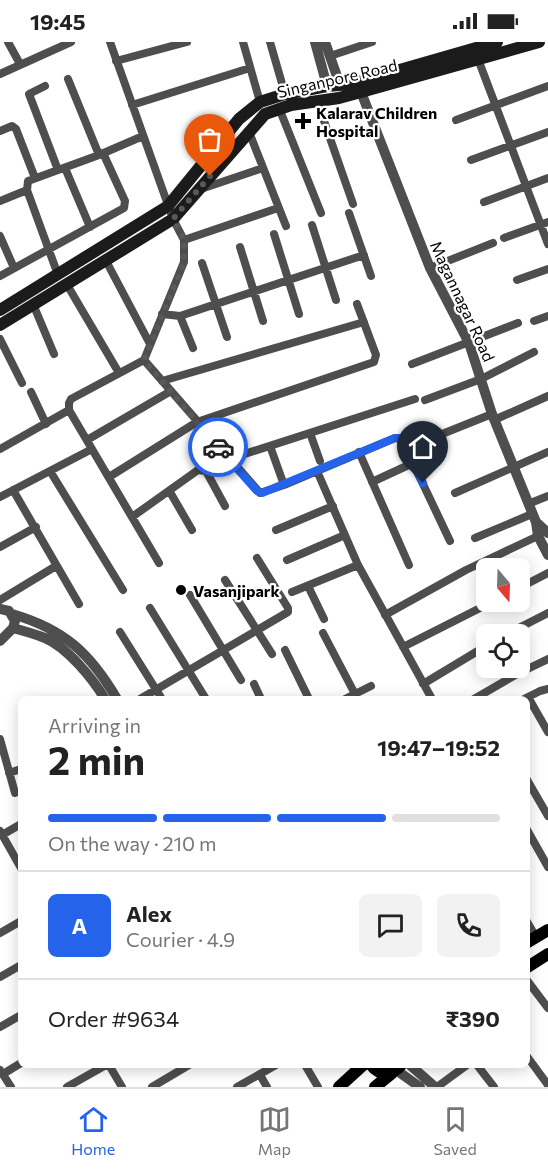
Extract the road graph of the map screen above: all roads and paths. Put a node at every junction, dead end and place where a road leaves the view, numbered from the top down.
1 (8, 42) edge
2 (71, 42) edge
3 (110, 42) edge
4 (187, 42) edge
5 (243, 42) edge
6 (270, 42) edge
7 (315, 42) edge
8 (325, 42) edge
9 (372, 42) edge
10 (497, 42) edge
11 (539, 42) edge
12 (479, 52) edge
13 (330, 56) junction
14 (116, 60) junction
15 (20, 64) junction
16 (250, 68) junction
17 (0, 74) edge
18 (68, 79) dead end
19 (333, 85) junction
20 (45, 86) dead end
21 (548, 86) edge
22 (361, 92) junction
23 (285, 94) junction
24 (317, 101) junction
25 (260, 102) junction
26 (132, 105) junction
27 (495, 106) junction
28 (279, 108) junction
29 (456, 120) dead end
30 (0, 131) edge
31 (249, 132) junction
32 (548, 132) edge
33 (143, 136) junction
34 (510, 146) junction
35 (101, 154) junction
36 (471, 160) dead end
37 (263, 168) junction
38 (61, 169) junction
39 (35, 178) junction
40 (548, 178) edge
41 (525, 186) junction
42 (27, 190) junction
43 (198, 190) junction
44 (0, 201) edge
45 (484, 202) dead end
46 (352, 204) dead end
47 (168, 206) junction
48 (278, 208) junction
49 (321, 213) dead end
50 (349, 213) dead end
51 (173, 219) junction
52 (544, 224) edge
53 (312, 225) dead end
54 (286, 226) dead end
55 (90, 227) junction
56 (274, 234) dead end
57 (0, 236) edge
58 (504, 238) dead end
59 (184, 240) junction
60 (493, 243) dead end
61 (548, 244) edge
62 (240, 247) dead end
63 (48, 250) junction
64 (364, 255) junction
65 (105, 259) junction
66 (202, 264) dead end
67 (14, 268) junction
68 (325, 268) junction
69 (430, 268) junction
70 (548, 269) edge
71 (0, 276) edge
72 (371, 276) dead end
73 (62, 279) junction
74 (288, 280) junction
75 (517, 280) dead end
76 (254, 291) junction
77 (336, 300) dead end
78 (33, 304) junction
79 (216, 304) junction
80 (357, 304) dead end
81 (0, 310) edge
82 (162, 314) junction
83 (299, 314) dead end
84 (180, 316) junction
85 (548, 316) edge
86 (263, 321) dead end
87 (534, 321) dead end
88 (363, 322) junction
89 (518, 323) dead end
90 (0, 325) edge
91 (226, 337) dead end
92 (0, 339) edge
93 (469, 343) junction
94 (150, 344) junction
95 (193, 348) dead end
96 (534, 352) dead end
97 (54, 354) dead end
98 (144, 360) junction
99 (412, 364) dead end
100 (119, 373) junction
101 (482, 379) junction
102 (162, 381) junction
103 (22, 383) dead end
104 (171, 391) junction
105 (31, 392) dead end
106 (548, 396) edge
107 (415, 399) dead end
108 (425, 400) dead end
109 (69, 410) junction
110 (493, 417) junction
111 (197, 422) junction
112 (46, 424) junction
113 (310, 433) junction
114 (432, 438) dead end
115 (87, 440) junction
116 (270, 446) junction
117 (0, 449) edge
118 (92, 449) junction
119 (358, 452) junction
120 (548, 452) edge
121 (229, 459) junction
122 (320, 461) dead end
123 (414, 464) junction
124 (513, 468) junction
125 (50, 471) junction
126 (317, 471) junction
127 (109, 477) junction
128 (372, 482) junction
129 (284, 485) junction
130 (14, 490) junction
131 (170, 492) junction
132 (454, 494) dead end
133 (548, 496) edge
134 (0, 497) edge
135 (225, 506) dead end
136 (333, 506) junction
137 (532, 514) junction
138 (132, 517) junction
139 (36, 527) junction
140 (192, 530) dead end
141 (276, 530) dead end
142 (345, 535) junction
143 (543, 535) edge
144 (475, 538) dead end
145 (450, 541) dead end
146 (0, 547) edge
147 (548, 555) edge
148 (257, 558) dead end
149 (287, 560) dead end
150 (159, 563) dead end
151 (358, 565) junction
152 (409, 565) dead end
153 (56, 566) junction
154 (548, 573) edge
155 (225, 580) dead end
156 (530, 582) edge
157 (308, 586) junction
158 (123, 590) dead end
159 (292, 592) dead end
160 (190, 595) dead end
161 (79, 604) dead end
162 (4, 607) edge
163 (150, 608) dead end
164 (476, 610) edge
165 (548, 614) edge
166 (385, 615) junction
167 (324, 619) dead end
168 (528, 624) edge
169 (257, 631) junction
170 (120, 632) dead end
171 (323, 633) dead end
172 (5, 634) edge
173 (403, 647) junction
174 (285, 650) dead end
175 (223, 651) junction
176 (476, 652) edge
177 (272, 654) dead end
178 (548, 659) edge
179 (188, 671) junction
180 (241, 680) dead end
181 (254, 684) dead end
182 (423, 684) junction
183 (371, 686) dead end
184 (548, 689) edge
185 (156, 690) junction
186 (355, 694) junction
187 (103, 696) edge
188 (115, 696) edge
189 (145, 696) edge
190 (160, 696) edge
191 (204, 696) edge
192 (260, 696) edge
193 (308, 696) edge
194 (351, 696) edge
195 (430, 696) edge
196 (479, 696) edge
197 (530, 696) edge
198 (530, 704) edge
199 (548, 732) edge
200 (0, 740) edge
201 (18, 771) edge
202 (9, 773) junction
203 (530, 785) edge
204 (15, 793) dead end
205 (548, 816) edge
206 (18, 825) edge
207 (1, 833) edge
208 (530, 835) edge
209 (18, 863) edge
210 (548, 867) edge
211 (18, 923) edge
212 (548, 930) edge
213 (0, 933) edge
214 (531, 940) edge
215 (548, 954) edge
216 (530, 965) edge
217 (18, 967) edge
218 (0, 977) edge
219 (530, 984) edge
220 (548, 1008) edge
221 (18, 1017) edge
222 (0, 1027) edge
223 (530, 1060) edge
224 (18, 1064) edge
225 (102, 1068) edge
226 (110, 1068) edge
227 (184, 1068) edge
228 (271, 1068) edge
229 (307, 1068) edge
230 (360, 1068) edge
231 (374, 1068) edge
232 (414, 1068) edge
233 (464, 1068) edge
234 (479, 1068) edge
235 (397, 1069) edge
236 (1, 1072) edge
237 (260, 1075) junction
238 (548, 1085) edge
239 (11, 1087) edge
240 (67, 1087) edge
241 (122, 1087) edge
242 (152, 1087) edge
243 (237, 1087) edge
244 (267, 1087) edge
245 (318, 1087) edge
246 (339, 1087) edge
247 (375, 1087) edge
248 (420, 1087) edge
249 (436, 1087) edge
250 (494, 1087) edge

1 - 15 street
2 - 15 street
3 - 14 street
4 - 14 street
5 - 16 street
6 - 23 street
7 - 19 street
8 - 13 street
9 - 13 street
10 - 12 main road, Singanpore Road
11 - 12 main road, Singanpore Road
12 - 19 main road, Singanpore Road
12 - 22 main road, Singanpore Road
12 - 27 street
13 - 19 street
14 - 26 street
15 - 17 street
16 - 25 street
16 - 26 street
18 - 35 street
19 - 23 main road, Singanpore Road
20 - 38 street
21 - 27 street
22 - 24 main road, Singanpore Road
22 - 69 street, Magannagar Road
23 - 25 main road, Singanpore Road
24 - 28 main road, Singanpore Road
24 - 46 street
25 - 47 main road, Singanpore Road
26 - 33 street
27 - 29 street
27 - 34 street
28 - 31 main road, Singanpore Road
28 - 49 street
30 - 39 street
31 - 37 street
31 - 43 main road, Singanpore Road
32 - 34 street
33 - 35 street
33 - 47 street
34 - 36 street
34 - 41 street
35 - 38 street
35 - 55 street
37 - 43 street
37 - 48 street
38 - 39 street
38 - 55 street
39 - 42 street
40 - 41 street
41 - 45 street
41 - 52 street
42 - 44 street
42 - 63 street
43 - 51 main road, Singanpore Road
47 - 51 street
47 - 73 main road, Singanpore Road
48 - 54 street
48 - 59 street
50 - 64 street
51 - 59 street
51 - 65 main road, Singanpore Road
52 - 58 street
52 - 61 street
53 - 68 street
55 - 63 street
56 - 74 street
57 - 67 street
59 - 82 street
60 - 69 street
62 - 76 street
63 - 67 street
63 - 73 street
64 - 68 street
64 - 72 street
65 - 73 main road, Singanpore Road
65 - 94 street
66 - 79 street
67 - 71 street
68 - 74 street
68 - 77 street
69 - 93 street, Magannagar Road
70 - 75 street
73 - 78 main road, Singanpore Road
73 - 81 main road, Singanpore Road
73 - 100 street
74 - 76 street
74 - 83 street
76 - 79 street
76 - 86 street
78 - 90 main road, Singanpore Road
78 - 97 street
79 - 84 street
79 - 91 street
80 - 88 street
82 - 84 street
82 - 94 street
84 - 95 street
85 - 87 street
88 - 102 street
88 - 111 street
89 - 93 street
92 - 103 street
93 - 99 street
93 - 101 street, Magannagar Road
94 - 98 street
96 - 101 street
98 - 100 street
98 - 102 street
100 - 109 street
101 - 108 street
101 - 110 street, Magannagar Road
102 - 104 street
104 - 111 street
104 - 115 street
105 - 112 street
106 - 110 street
107 - 113 street
109 - 112 street
109 - 115 street
110 - 114 street
110 - 124 street, Magannagar Road
111 - 121 street
111 - 127 street
112 - 117 street
113 - 116 street
113 - 122 street
115 - 118 street
116 - 121 street
116 - 129 street
118 - 125 street
118 - 127 street
119 - 123 street
119 - 126 street
119 - 128 street
120 - 124 street
121 - 129 street
123 - 128 street
123 - 145 street
124 - 132 street
124 - 137 street, Magannagar Road
125 - 130 street
125 - 158 street
126 - 129 street
126 - 136 street
127 - 138 street
128 - 152 street
130 - 134 street
130 - 139 street
131 - 135 street
131 - 138 street
131 - 140 street
133 - 137 street
136 - 141 street
136 - 142 street
137 - 143 street, Magannagar Road
137 - 144 street
138 - 150 street
139 - 146 street
139 - 153 street
142 - 149 street
142 - 151 street
143 - 147 street, Magannagar Road
143 - 166 street
148 - 169 street
151 - 157 street
151 - 166 street
153 - 161 street
153 - 162 street
154 - 156 street
155 - 169 street
157 - 159 street
157 - 167 street
160 - 175 street
162 - 172 street
162 - 188 street
163 - 179 street
164 - 173 street
165 - 168 street
166 - 173 street
169 - 175 street
169 - 177 street
170 - 185 street
171 - 186 street
172 - 187 street
173 - 182 street
174 - 193 street
175 - 179 street
175 - 180 street
176 - 182 street
178 - 196 street
179 - 185 street
179 - 191 street
181 - 192 street
182 - 195 street
183 - 186 street
184 - 197 street
185 - 189 street
185 - 190 street
186 - 194 street
198 - 199 street
200 - 202 street
201 - 202 street
202 - 204 street
203 - 205 street
206 - 207 street
207 - 209 street
208 - 210 street
211 - 213 street
212 - 214 main road
215 - 216 main road
217 - 218 street
219 - 220 street
221 - 222 street
223 - 238 street
224 - 236 street
225 - 240 street
226 - 241 street
227 - 242 street
228 - 237 street
229 - 245 street
230 - 246 main road
231 - 235 main road
232 - 249 street
233 - 249 street
234 - 250 street
235 - 247 main road
235 - 248 street
236 - 239 street
237 - 243 street
237 - 244 street

